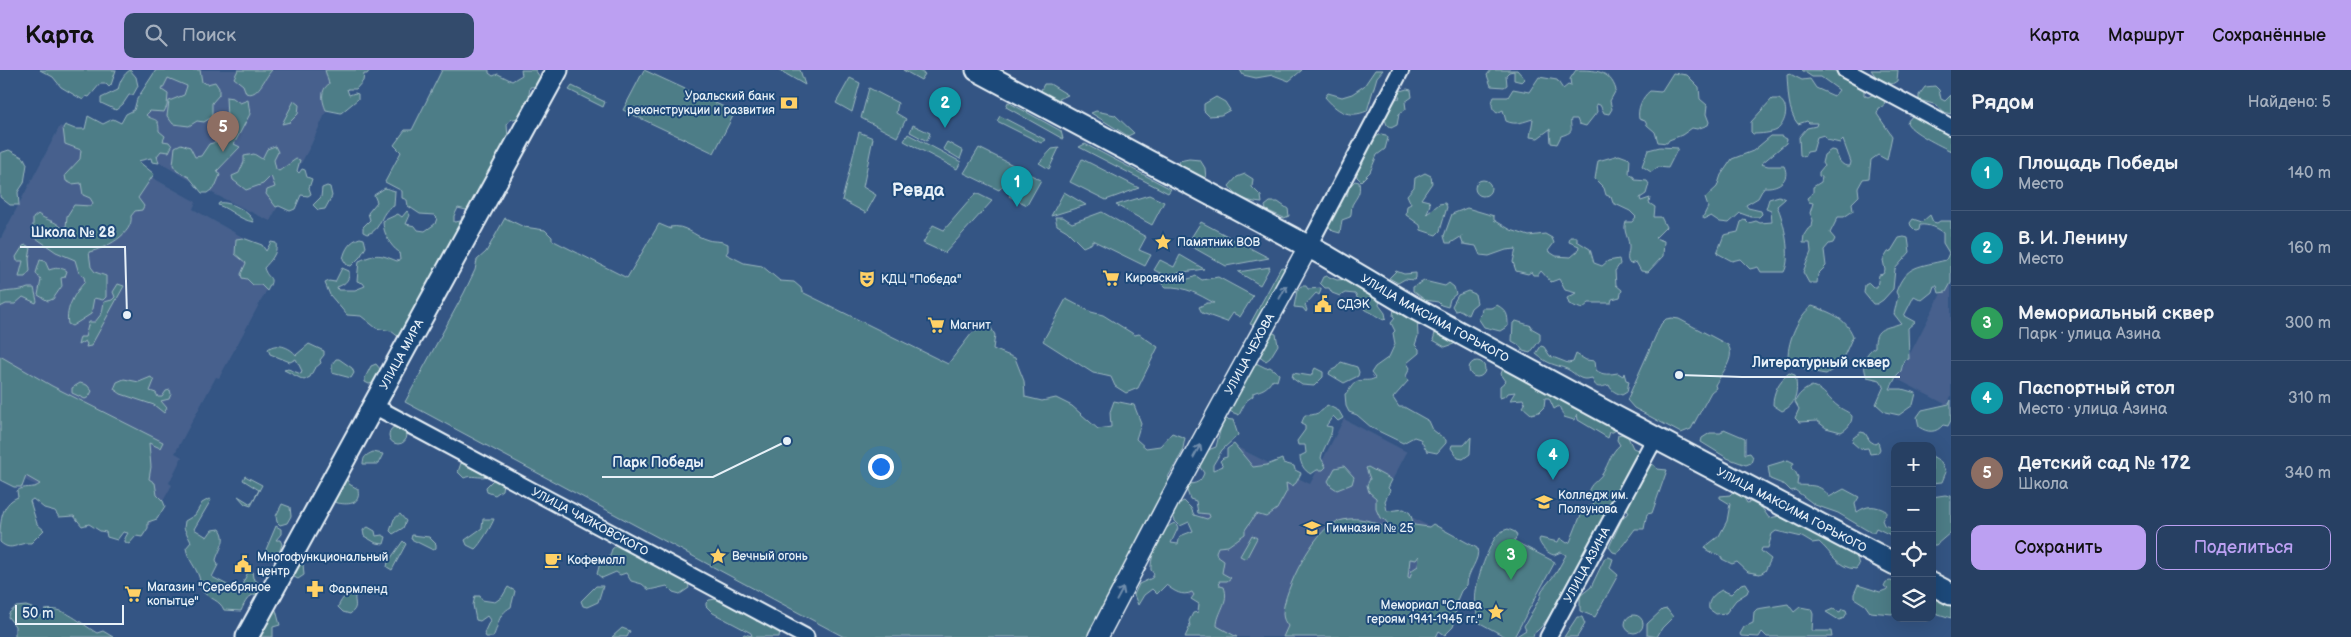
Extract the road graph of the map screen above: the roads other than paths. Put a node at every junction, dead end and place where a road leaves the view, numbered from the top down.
1 (557, 70) edge
2 (977, 70) edge
3 (1401, 70) edge
4 (1845, 70) edge
5 (1951, 127) edge
6 (1308, 247) junction
7 (374, 406) junction
8 (1655, 438) junction
9 (1891, 562) edge
10 (1936, 586) edge
11 (1951, 594) edge
12 (247, 637) edge
13 (806, 637) edge
14 (1098, 637) edge
15 (1548, 637) edge

1 - 7 main road, УЛИЦА МИРА
2 - 6 main road, УЛИЦА МАКСИМА ГОРЬКОГО
3 - 6 street, УЛИЦА ЧЕХОВА
4 - 5 street
6 - 8 main road, УЛИЦА МАКСИМА ГОРЬКОГО
14 -> 6 street, УЛИЦА ЧЕХОВА
7 - 12 main road, УЛИЦА МИРА
7 - 13 street, УЛИЦА ЧАЙКОВСКОГО
8 - 9 main road, УЛИЦА МАКСИМА ГОРЬКОГО
8 - 15 street, УЛИЦА АЗИНА
10 - 11 main road

